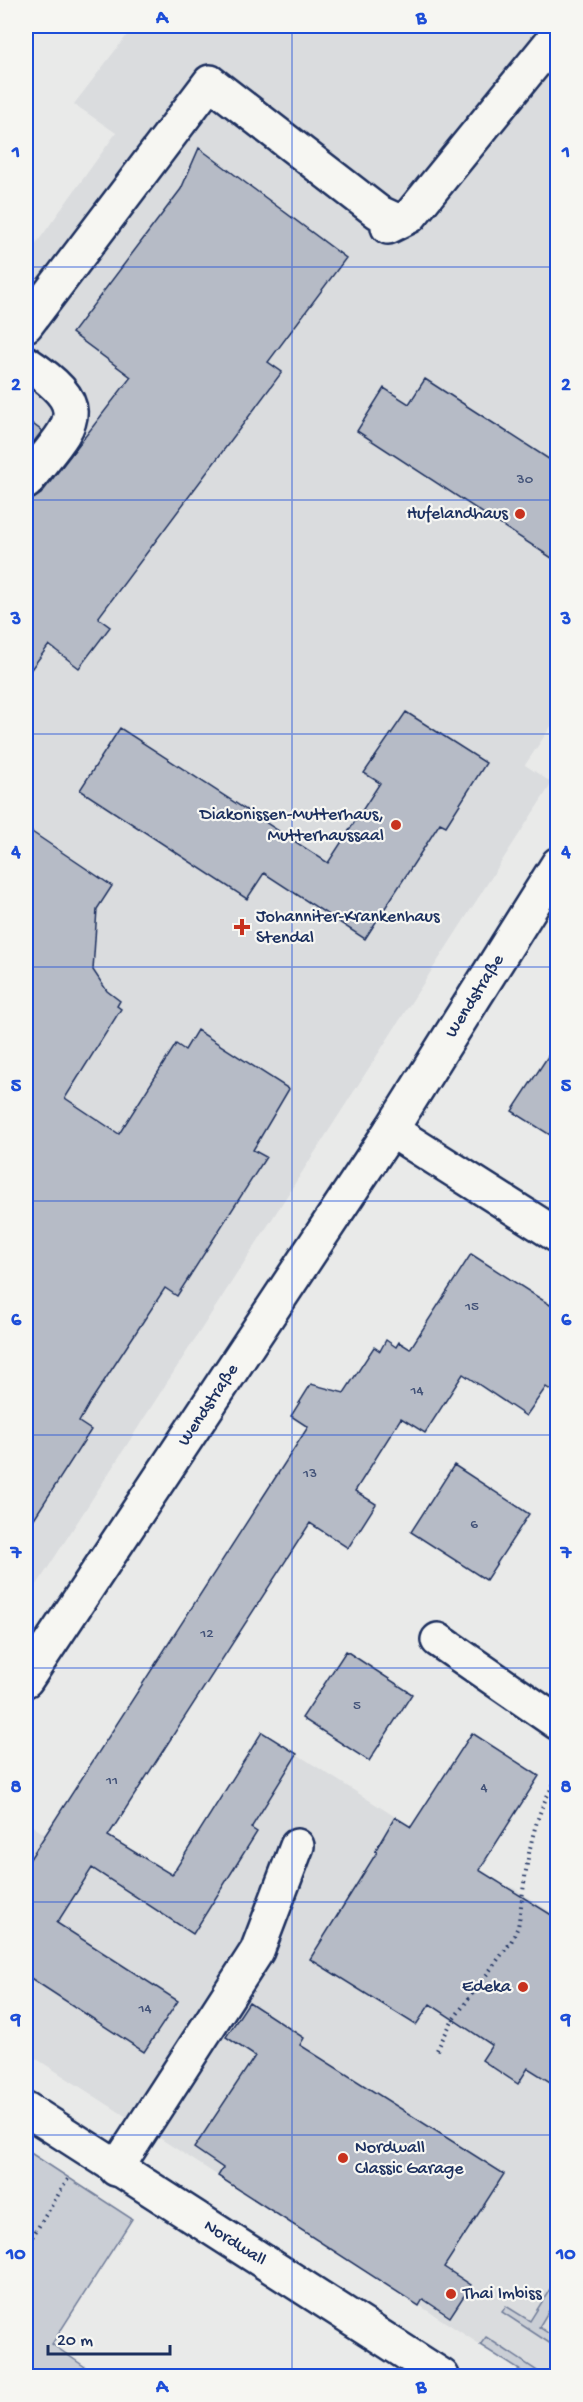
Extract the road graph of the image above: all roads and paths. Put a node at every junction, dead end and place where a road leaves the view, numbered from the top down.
1 (558, 34) edge
2 (26, 325) edge
3 (35, 369) edge
4 (26, 482) edge
5 (558, 864) edge
6 (391, 1130) junction
7 (558, 1236) edge
8 (438, 1640) dead end
9 (26, 1680) edge
10 (558, 1723) edge
11 (558, 1778) edge
12 (297, 1846) dead end
13 (437, 2050) dead end
14 (26, 2109) edge
15 (87, 2150) junction
16 (116, 2169) junction
17 (26, 2247) edge
18 (442, 2376) edge

1 - 2 street
3 - 4 street
5 - 6 street, Wendstraße
6 - 7 street
6 - 9 street, Wendstraße
8 - 10 street
11 - 13 path
12 - 16 street
14 - 15 street, Nordwall
15 - 16 street, Nordwall
15 - 17 path
16 - 18 street, Nordwall

